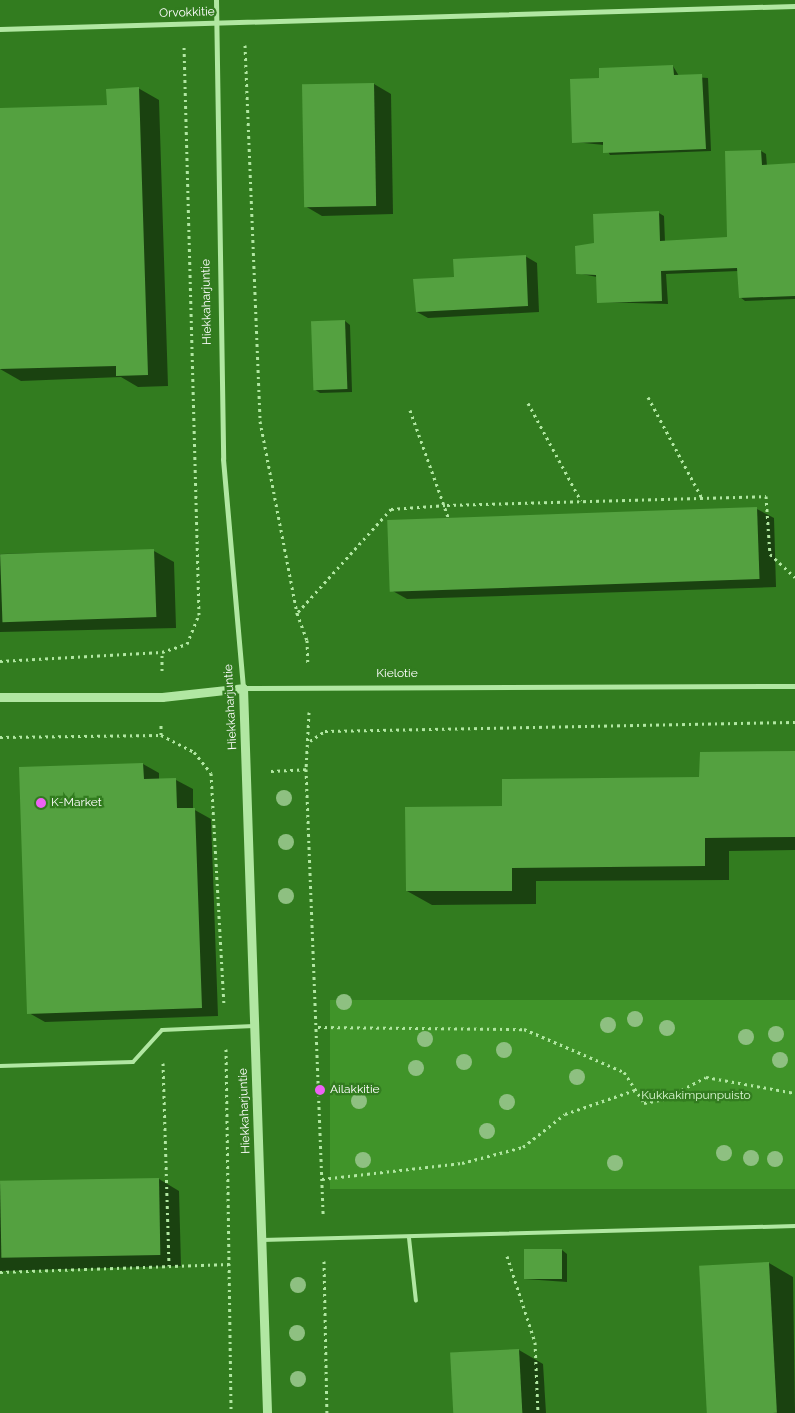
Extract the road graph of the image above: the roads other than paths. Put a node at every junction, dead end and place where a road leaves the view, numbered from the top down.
1 (216, 0) edge
2 (795, 6) edge
3 (215, 22) junction
4 (0, 29) edge
5 (795, 686) edge
6 (243, 688) junction
7 (0, 698) edge
8 (254, 1026) junction
9 (0, 1066) edge
10 (795, 1226) edge
11 (409, 1238) junction
12 (262, 1240) junction
13 (416, 1301) dead end
14 (267, 1413) edge

1 - 3 street, Hiekkaharjuntie
2 - 3 street, Orvokkitie
3 - 4 street, Orvokkitie
3 - 6 street, Hiekkaharjuntie
5 - 6 street, Kielotie
6 - 7 street, Kielotie
6 - 8 street, Hiekkaharjuntie
8 - 9 lane
8 - 12 street, Hiekkaharjuntie
10 - 11 lane
11 - 12 lane
11 - 13 lane
12 - 14 street, Hiekkaharjuntie

